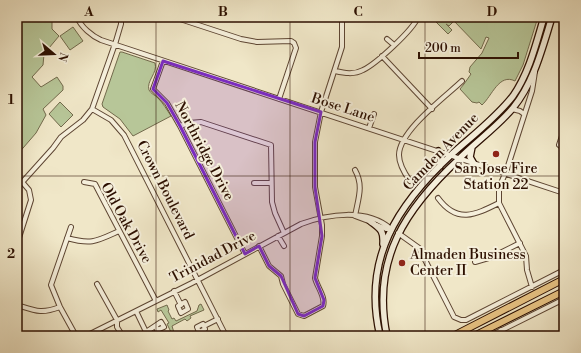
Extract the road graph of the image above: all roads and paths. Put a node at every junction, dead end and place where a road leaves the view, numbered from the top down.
1 (77, 17) edge
2 (121, 17) edge
3 (174, 17) edge
4 (342, 17) edge
5 (418, 17) edge
6 (544, 17) edge
7 (552, 17) edge
8 (388, 39) dead end
9 (115, 45) junction
10 (394, 45) junction
11 (382, 56) junction
12 (163, 61) junction
13 (537, 65) junction
14 (335, 72) junction
15 (462, 81) dead end
16 (279, 99) junction
17 (92, 109) junction
18 (432, 109) junction
19 (512, 109) junction
20 (321, 112) junction
21 (374, 114) dead end
22 (524, 114) junction
23 (180, 126) junction
24 (369, 128) junction
25 (564, 130) edge
26 (404, 140) junction
27 (472, 146) junction
28 (564, 149) edge
29 (438, 151) junction
30 (451, 155) junction
31 (459, 158) junction
32 (474, 164) junction
33 (440, 166) junction
34 (355, 170) dead end
35 (505, 174) junction
36 (410, 181) dead end
37 (84, 182) dead end
38 (254, 182) dead end
39 (23, 183) junction
40 (271, 183) junction
41 (17, 188) edge
42 (564, 193) edge
43 (438, 198) dead end
44 (499, 203) junction
45 (355, 216) junction
46 (320, 217) junction
47 (370, 221) junction
48 (71, 227) dead end
49 (391, 229) junction
50 (119, 231) junction
51 (284, 233) junction
52 (398, 233) junction
53 (278, 236) junction
54 (68, 238) junction
55 (520, 243) junction
56 (17, 244) edge
57 (259, 246) junction
58 (284, 246) dead end
59 (383, 250) junction
60 (245, 254) junction
61 (475, 262) dead end
62 (564, 270) edge
63 (198, 279) junction
64 (564, 279) edge
65 (97, 284) dead end
66 (532, 286) junction
67 (174, 291) junction
68 (564, 291) edge
69 (564, 299) edge
70 (156, 301) junction
71 (181, 304) dead end
72 (17, 305) edge
73 (60, 307) junction
74 (136, 311) junction
75 (218, 319) junction
76 (117, 320) junction
77 (156, 326) dead end
78 (204, 326) dead end
79 (502, 330) junction
80 (147, 334) edge
81 (76, 336) edge
82 (86, 336) edge
83 (123, 336) edge
84 (226, 336) edge
85 (380, 336) edge
86 (387, 336) edge
87 (452, 336) edge
88 (474, 336) edge
89 (490, 336) edge
90 (505, 336) edge

1 - 9 street, Bose Lane
2 - 9 street
3 - 16 street
4 - 14 street
5 - 10 street
6 - 30 main road, Camden Avenue
7 - 13 main road, Camden Avenue
8 - 10 street
9 - 12 street, Bose Lane
9 - 17 street
10 - 11 street
11 - 14 street
11 - 18 street
12 - 16 street, Bose Lane
12 - 23 street, Northridge Drive
13 - 19 main road, Camden Avenue
13 - 22 street
14 - 20 street
15 - 18 street
16 - 20 street, Bose Lane
17 - 39 street
17 - 63 street, Crown Boulevard
18 - 26 street
19 - 22 street
19 - 27 main road, Camden Avenue
20 - 24 street, Bose Lane
20 - 46 street
21 - 24 street
22 - 35 street
23 - 40 street
23 - 60 street, Northridge Drive
24 - 26 street, Bose Lane
25 - 28 street
26 - 29 street, Bose Lane
26 - 36 street
27 - 31 main road, Camden Avenue
27 - 32 main road
29 - 30 street, Bose Lane
29 - 33 main road
30 - 31 street, Bose Lane
30 - 33 main road, Camden Avenue
31 - 32 street, Bose Lane
31 - 52 main road, Camden Avenue
32 - 35 street, Bose Lane
33 - 49 main road, Camden Avenue
34 - 45 street
35 - 42 street, Bose Lane
35 - 44 street
37 - 50 street, Old Oak Drive
38 - 40 street
39 - 41 street
39 - 56 street
40 - 51 street
43 - 44 street
44 - 55 street
45 - 46 street, Trinidad Drive
45 - 47 street, Trinidad Drive
45 - 49 street, Trinidad Drive
46 - 51 street, Trinidad Drive
46 - 57 street
47 - 49 street, Trinidad Drive
47 - 59 main road
48 - 54 street
49 - 52 main road, Trinidad Drive
49 - 59 main road, Camden Avenue
50 - 54 street
50 - 70 street, Old Oak Drive
51 - 53 street, Trinidad Drive
52 - 66 street, Trinidad Drive
52 - 86 main road, Camden Avenue
53 - 57 street, Trinidad Drive
53 - 58 street
54 - 73 street
55 - 61 street
55 - 66 street
57 - 60 street, Trinidad Drive
59 - 85 main road, Camden Avenue
60 - 63 street, Trinidad Drive
62 - 66 street
63 - 67 street, Trinidad Drive
63 - 75 street, Crown Boulevard
64 - 87 main road
65 - 76 street
67 - 70 street, Trinidad Drive
67 - 71 street
68 - 88 main road
69 - 79 street
70 - 74 street, Trinidad Drive
72 - 73 street
73 - 81 street
74 - 76 street, Trinidad Drive
74 - 80 street
75 - 78 street
75 - 84 street, Crown Boulevard
76 - 82 street, Trinidad Drive
76 - 83 street
77 - 80 street
79 - 89 street
79 - 90 street

